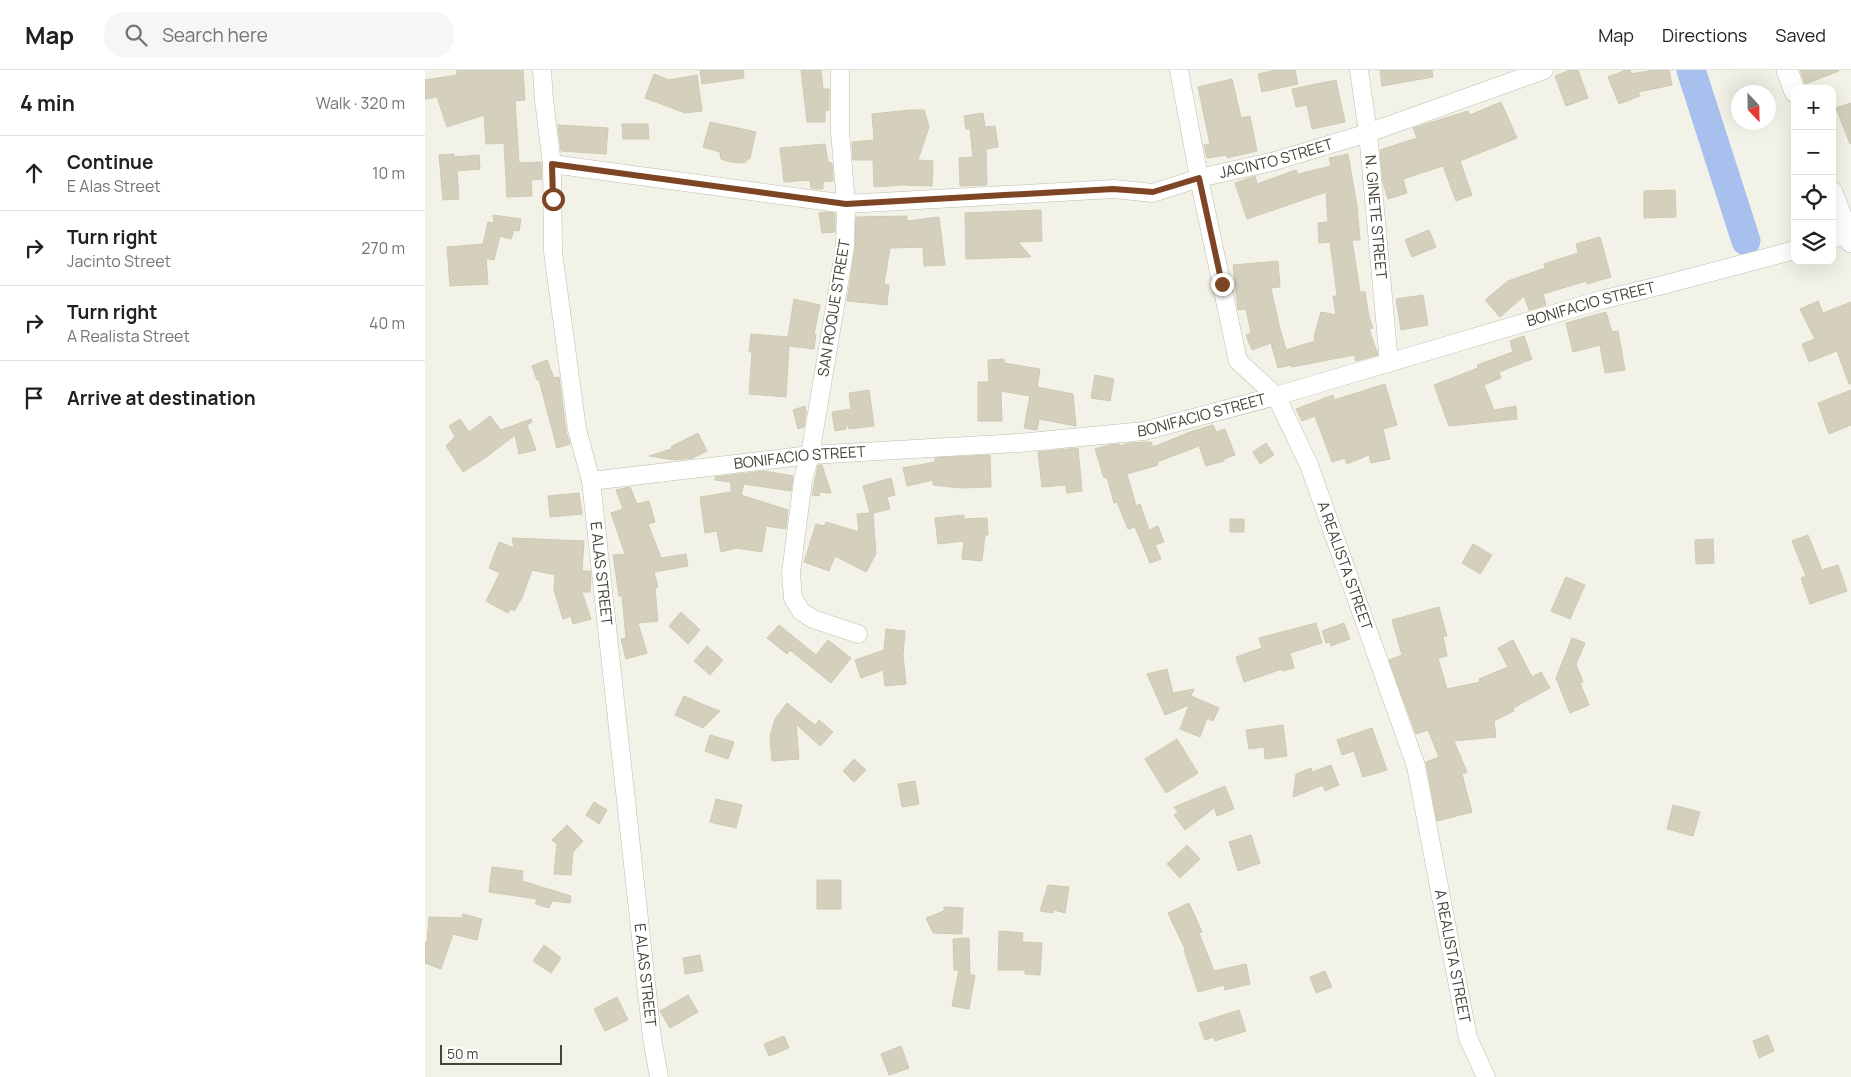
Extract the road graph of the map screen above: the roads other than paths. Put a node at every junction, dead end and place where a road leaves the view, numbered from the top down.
1 (543, 70) edge
2 (839, 70) edge
3 (1179, 70) edge
4 (1359, 70) edge
5 (1544, 70) edge
6 (1787, 70) edge
7 (1792, 85) edge
8 (1368, 133) junction
9 (552, 164) junction
10 (1199, 178) junction
11 (846, 204) junction
12 (1836, 205) edge
13 (1846, 238) edge
14 (1791, 251) edge
15 (1389, 363) junction
16 (1276, 396) junction
17 (810, 455) junction
18 (591, 481) junction
19 (858, 634) dead end
20 (659, 1077) edge
21 (1486, 1077) edge

1 - 9 street, E ALAS STREET
2 - 11 street, SAN ROQUE STREET
3 - 10 street, A REALISTA STREET
4 - 8 street, N. GINETE STREET
5 - 8 street, JACINTO STREET
6 - 7 street
8 - 10 street, JACINTO STREET
8 - 15 street, N. GINETE STREET
9 - 11 street, JACINTO STREET
9 - 18 street, E ALAS STREET
10 - 11 street, JACINTO STREET
10 - 16 street, A REALISTA STREET
11 - 17 street, SAN ROQUE STREET
12 - 13 street
14 - 15 street, BONIFACIO STREET
15 - 16 street, BONIFACIO STREET
16 - 17 street, BONIFACIO STREET
16 - 21 street, A REALISTA STREET
17 - 18 street, BONIFACIO STREET
17 - 19 street, SAN ROQUE STREET
18 - 20 street, E ALAS STREET

